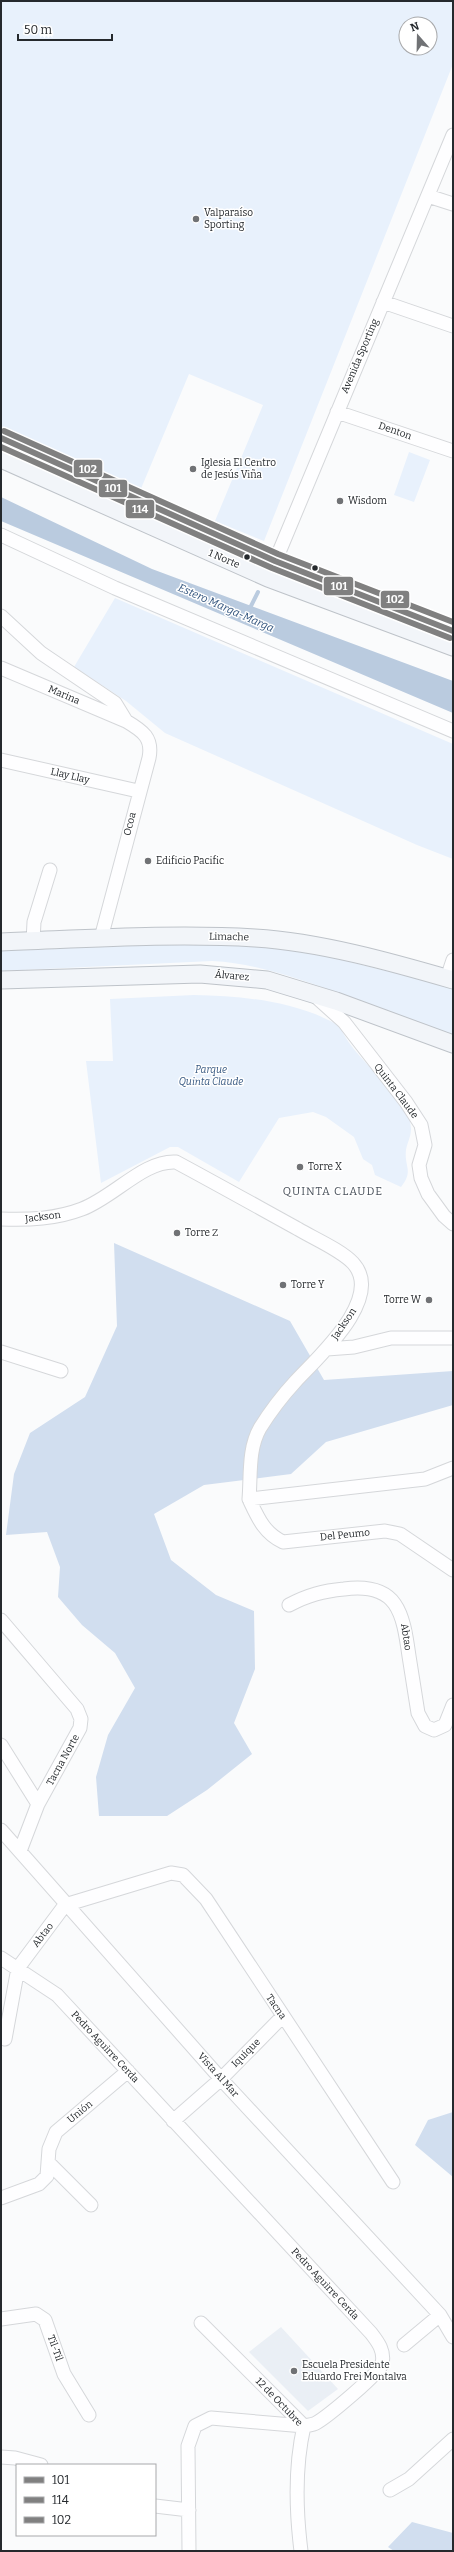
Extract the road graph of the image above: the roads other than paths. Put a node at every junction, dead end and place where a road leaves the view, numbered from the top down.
1 (453, 135) edge
2 (428, 196) junction
3 (453, 204) edge
4 (384, 302) junction
5 (453, 326) edge
6 (337, 412) junction
7 (1, 438) edge
8 (453, 451) edge
9 (1, 459) edge
10 (1, 535) edge
11 (275, 561) junction
12 (268, 578) junction
13 (1, 616) edge
14 (453, 630) edge
15 (453, 647) edge
16 (1, 668) edge
17 (126, 721) junction
18 (453, 731) edge
19 (1, 760) edge
20 (138, 791) junction
21 (50, 870) dead end
22 (101, 938) junction
23 (5, 941) edge
24 (33, 941) junction
25 (453, 960) edge
26 (450, 979) edge
27 (1, 980) edge
28 (312, 994) junction
29 (453, 1044) edge
30 (1, 1219) edge
31 (453, 1224) edge
32 (453, 1338) edge
33 (327, 1349) junction
34 (1, 1352) edge
35 (61, 1371) dead end
36 (453, 1468) edge
37 (249, 1499) junction
38 (453, 1570) edge
39 (289, 1605) dead end
40 (1, 1620) edge
41 (453, 1705) edge
42 (1, 1744) edge
43 (38, 1804) junction
44 (1, 1830) edge
45 (20, 1851) junction
46 (65, 1905) junction
47 (1, 1958) edge
48 (18, 1968) junction
49 (282, 2017) junction
50 (5, 2039) dead end
51 (128, 2071) junction
52 (221, 2079) junction
53 (174, 2121) junction
54 (49, 2163) junction
55 (393, 2182) dead end
56 (1, 2198) edge
57 (91, 2205) dead end
58 (440, 2315) junction
59 (1, 2318) edge
60 (200, 2323) dead end
61 (453, 2337) edge
62 (404, 2345) dead end
63 (89, 2415) dead end
64 (304, 2426) junction
65 (453, 2439) edge
66 (1, 2457) edge
67 (37, 2464) edge
68 (390, 2490) dead end
69 (156, 2506) edge
70 (189, 2510) junction
71 (189, 2551) edge
72 (301, 2551) edge

1 - 2 street, Avenida Sporting
2 - 3 street
2 - 4 street, Avenida Sporting
4 - 5 street
4 - 6 street, Avenida Sporting
6 - 8 street, Denton
6 - 11 street, Avenida Sporting
7 - 11 main road, 1 Norte
9 - 12 main road, 1 Norte
10 - 18 street
11 - 12 street, Avenida Sporting
11 - 14 main road, 1 Norte
12 - 15 main road, 1 Norte
13 - 17 street
16 - 17 street, Marina
17 - 20 street, Ocoa
19 - 20 street, Llay Llay
20 - 22 street, Ocoa
21 - 24 street
22 - 24 main road, Limache
22 - 26 main road, Limache
23 - 24 main road, Limache
25 - 26 street
27 - 28 main road, Álvarez
28 - 29 main road, Álvarez
28 - 31 street, Quinta Claude
30 - 33 street, Jackson
32 - 33 street
33 - 37 street, Jackson
34 - 35 street
36 - 37 street
37 - 38 street, Del Peumo
39 - 41 street, Abtao
40 - 43 street, Tacna Norte
42 - 43 street
43 - 45 street, Tacna Norte
44 - 45 street, Vista Al Mar
45 - 46 street, Vista Al Mar
46 - 48 street, Abtao
46 - 49 street, Tacna
46 - 52 street, Vista Al Mar
47 - 48 street, Pedro Aguirre Cerda
48 - 50 street, Abtao
48 - 51 street, Pedro Aguirre Cerda
49 - 52 street, Iquique
49 - 55 street, Tacna
51 - 53 street, Pedro Aguirre Cerda
51 - 54 street, Unión
52 - 53 street, Iquique
52 - 58 street, Vista Al Mar
53 - 64 street, Pedro Aguirre Cerda
54 - 56 street, Unión
54 - 57 street
58 - 61 street, Vista Al Mar
58 - 62 street
59 - 63 street, Til-Til
60 - 64 street, 12 de Octubre
64 - 70 street, Pedro Aguirre Cerda
64 - 72 street, 12 de Octubre
65 - 68 street
66 - 67 street
69 - 70 street
70 - 71 street, Pedro Aguirre Cerda

